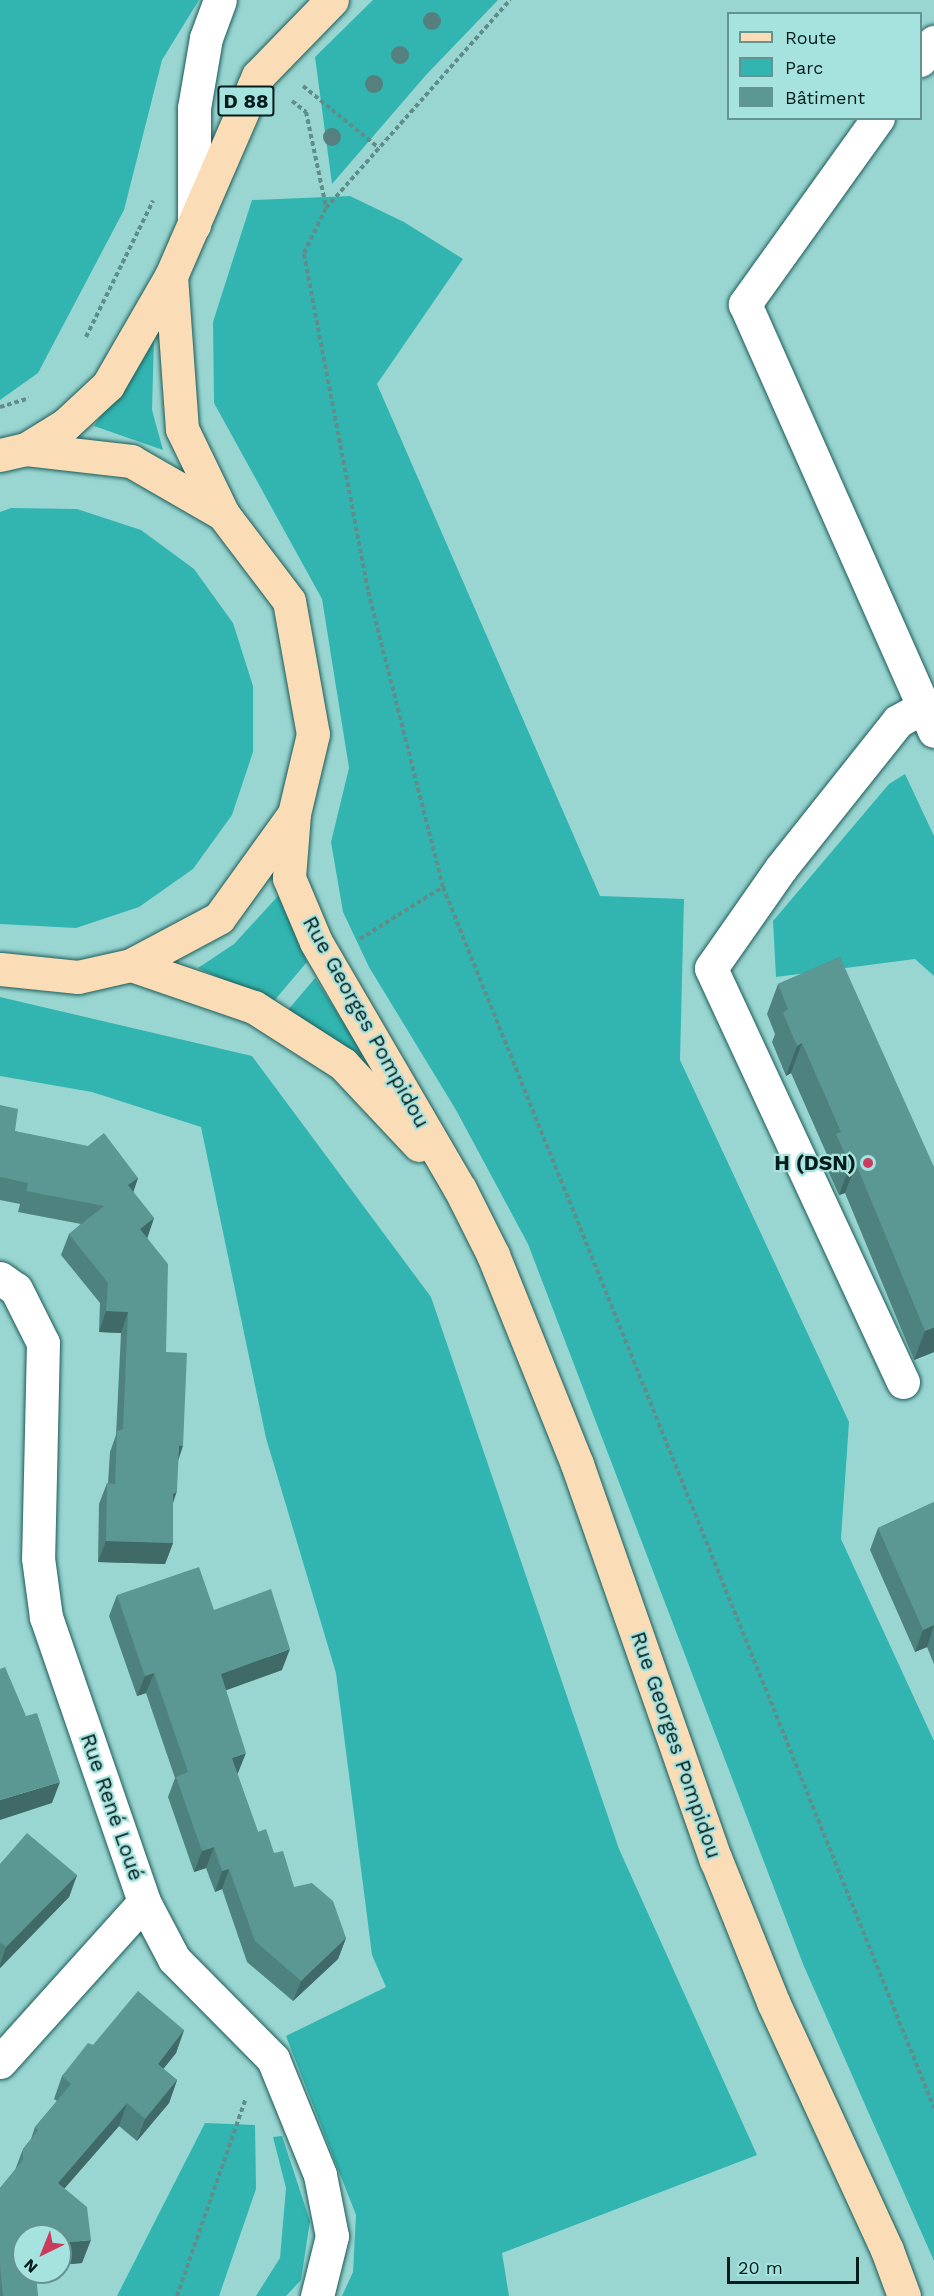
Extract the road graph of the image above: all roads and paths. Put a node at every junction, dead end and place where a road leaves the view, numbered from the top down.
1 (220, 0) edge
2 (332, 0) edge
3 (934, 42) edge
4 (922, 59) edge
5 (299, 82) dead end
6 (292, 89) dead end
7 (877, 120) edge
8 (194, 225) junction
9 (171, 276) junction
10 (13, 452) edge
11 (223, 514) junction
12 (928, 719) edge
13 (294, 814) junction
14 (443, 887) dead end
15 (131, 965) junction
16 (0, 969) edge
17 (460, 1189) junction
18 (0, 1278) edge
19 (903, 1382) dead end
20 (144, 1902) junction
21 (273, 2059) junction
22 (0, 2062) edge
23 (934, 2108) edge
24 (177, 2296) edge
25 (316, 2296) edge
26 (904, 2296) edge

1 - 8 street
2 - 8 main road, D 88
3 - 4 street
5 - 6 path
7 - 12 street
8 - 9 main road, D 88
9 - 10 main road, D 88
9 - 11 main road, D 88
10 - 11 main road
11 - 13 main road
12 - 19 street
13 - 15 main road
13 - 17 main road, Rue Georges Pompidou
14 - 23 path
15 - 16 main road
15 - 17 main road, Rue Georges Pompidou
17 - 26 main road, Rue Georges Pompidou
18 - 20 street, Rue René Loué
20 - 21 street, Rue René Loué
20 - 22 street
21 - 24 path
21 - 25 street, Rue René Loué

